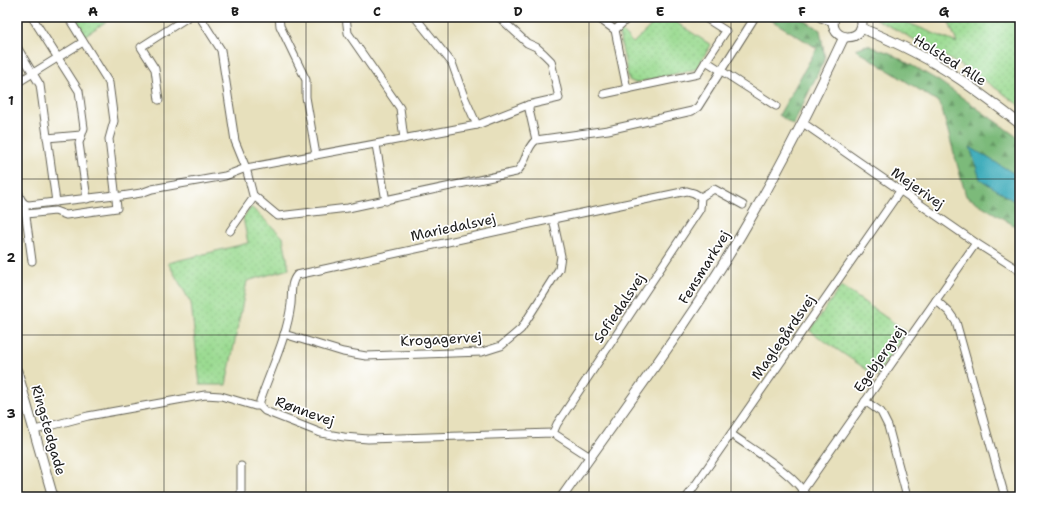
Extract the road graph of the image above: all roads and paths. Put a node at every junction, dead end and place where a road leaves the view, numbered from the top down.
1 (32, 17) edge
2 (68, 17) edge
3 (188, 17) edge
4 (200, 17) edge
5 (279, 17) edge
6 (346, 17) edge
7 (415, 17) edge
8 (499, 17) edge
9 (597, 17) edge
10 (629, 17) edge
11 (704, 17) edge
12 (755, 17) edge
13 (821, 17) edge
14 (860, 17) edge
15 (834, 19) edge
16 (861, 28) junction
17 (614, 30) junction
18 (844, 37) junction
19 (83, 42) junction
20 (17, 47) edge
21 (58, 58) junction
22 (706, 61) junction
23 (721, 71) junction
24 (33, 74) junction
25 (17, 83) edge
26 (627, 89) junction
27 (604, 94) dead end
28 (159, 100) dead end
29 (528, 105) junction
30 (776, 106) dead end
31 (803, 123) junction
32 (1020, 124) edge
33 (477, 125) junction
34 (81, 135) junction
35 (47, 138) junction
36 (404, 140) junction
37 (536, 140) junction
38 (376, 145) junction
39 (316, 155) junction
40 (246, 168) junction
41 (17, 186) edge
42 (900, 191) junction
43 (115, 196) junction
44 (254, 197) junction
45 (701, 197) junction
46 (87, 199) junction
47 (386, 201) junction
48 (56, 202) junction
49 (25, 205) junction
50 (743, 205) dead end
51 (26, 214) junction
52 (553, 219) junction
53 (230, 231) dead end
54 (976, 243) junction
55 (32, 261) dead end
56 (1020, 271) edge
57 (936, 300) junction
58 (284, 334) junction
59 (17, 371) edge
60 (865, 401) junction
61 (260, 406) junction
62 (35, 430) junction
63 (553, 433) junction
64 (731, 434) junction
65 (590, 457) junction
66 (240, 466) dead end
67 (803, 490) junction
68 (53, 497) edge
69 (241, 497) edge
70 (562, 497) edge
71 (687, 497) edge
72 (807, 497) edge
73 (907, 497) edge
74 (1005, 497) edge

1 - 21 street
2 - 19 street
3 - 28 street
4 - 40 street
5 - 39 street
6 - 36 street
7 - 33 street
8 - 29 street
9 - 17 street
10 - 17 street
11 - 22 street
12 - 23 street
13 - 15 street
14 - 16 street
15 - 18 street
16 - 18 street
16 - 32 street, Holsted Alle
17 - 26 street
18 - 31 street, Fensmarkvej
19 - 21 street
19 - 43 street
20 - 24 street
21 - 24 street
21 - 34 street
22 - 23 street
22 - 26 street
23 - 30 street
23 - 37 street
24 - 25 street
24 - 35 street
26 - 27 street
29 - 33 street
29 - 37 street
31 - 42 street, Mejerivej
31 - 65 street, Fensmarkvej
33 - 36 street
34 - 35 street
34 - 46 street
35 - 48 street
36 - 38 street
37 - 47 street
38 - 39 street
38 - 47 street
39 - 40 street
40 - 43 street
40 - 44 street
41 - 49 street
42 - 54 street, Mejerivej
42 - 64 street, Maglegårdsvej
43 - 46 street
43 - 51 street
44 - 47 street
44 - 53 street
45 - 50 street
45 - 52 street, Mariedalsvej
45 - 63 street, Sofiedalsvej
46 - 48 street
48 - 49 street
49 - 51 street
51 - 55 street
52 - 58 street, Mariedalsvej
52 - 58 street, Krogagervej
54 - 56 street, Mejerivej
54 - 57 street, Egebjergvej
57 - 60 street, Egebjergvej
57 - 74 street
58 - 61 street, Mariedalsvej
59 - 62 street, Ringstedgade
60 - 67 street, Egebjergvej
60 - 73 street
61 - 62 street, Rønnevej
61 - 63 street, Rønnevej
62 - 68 street, Ringstedgade
63 - 65 street
64 - 67 street
64 - 71 street, Maglegårdsvej
65 - 70 street, Fensmarkvej
66 - 69 street
67 - 72 street

